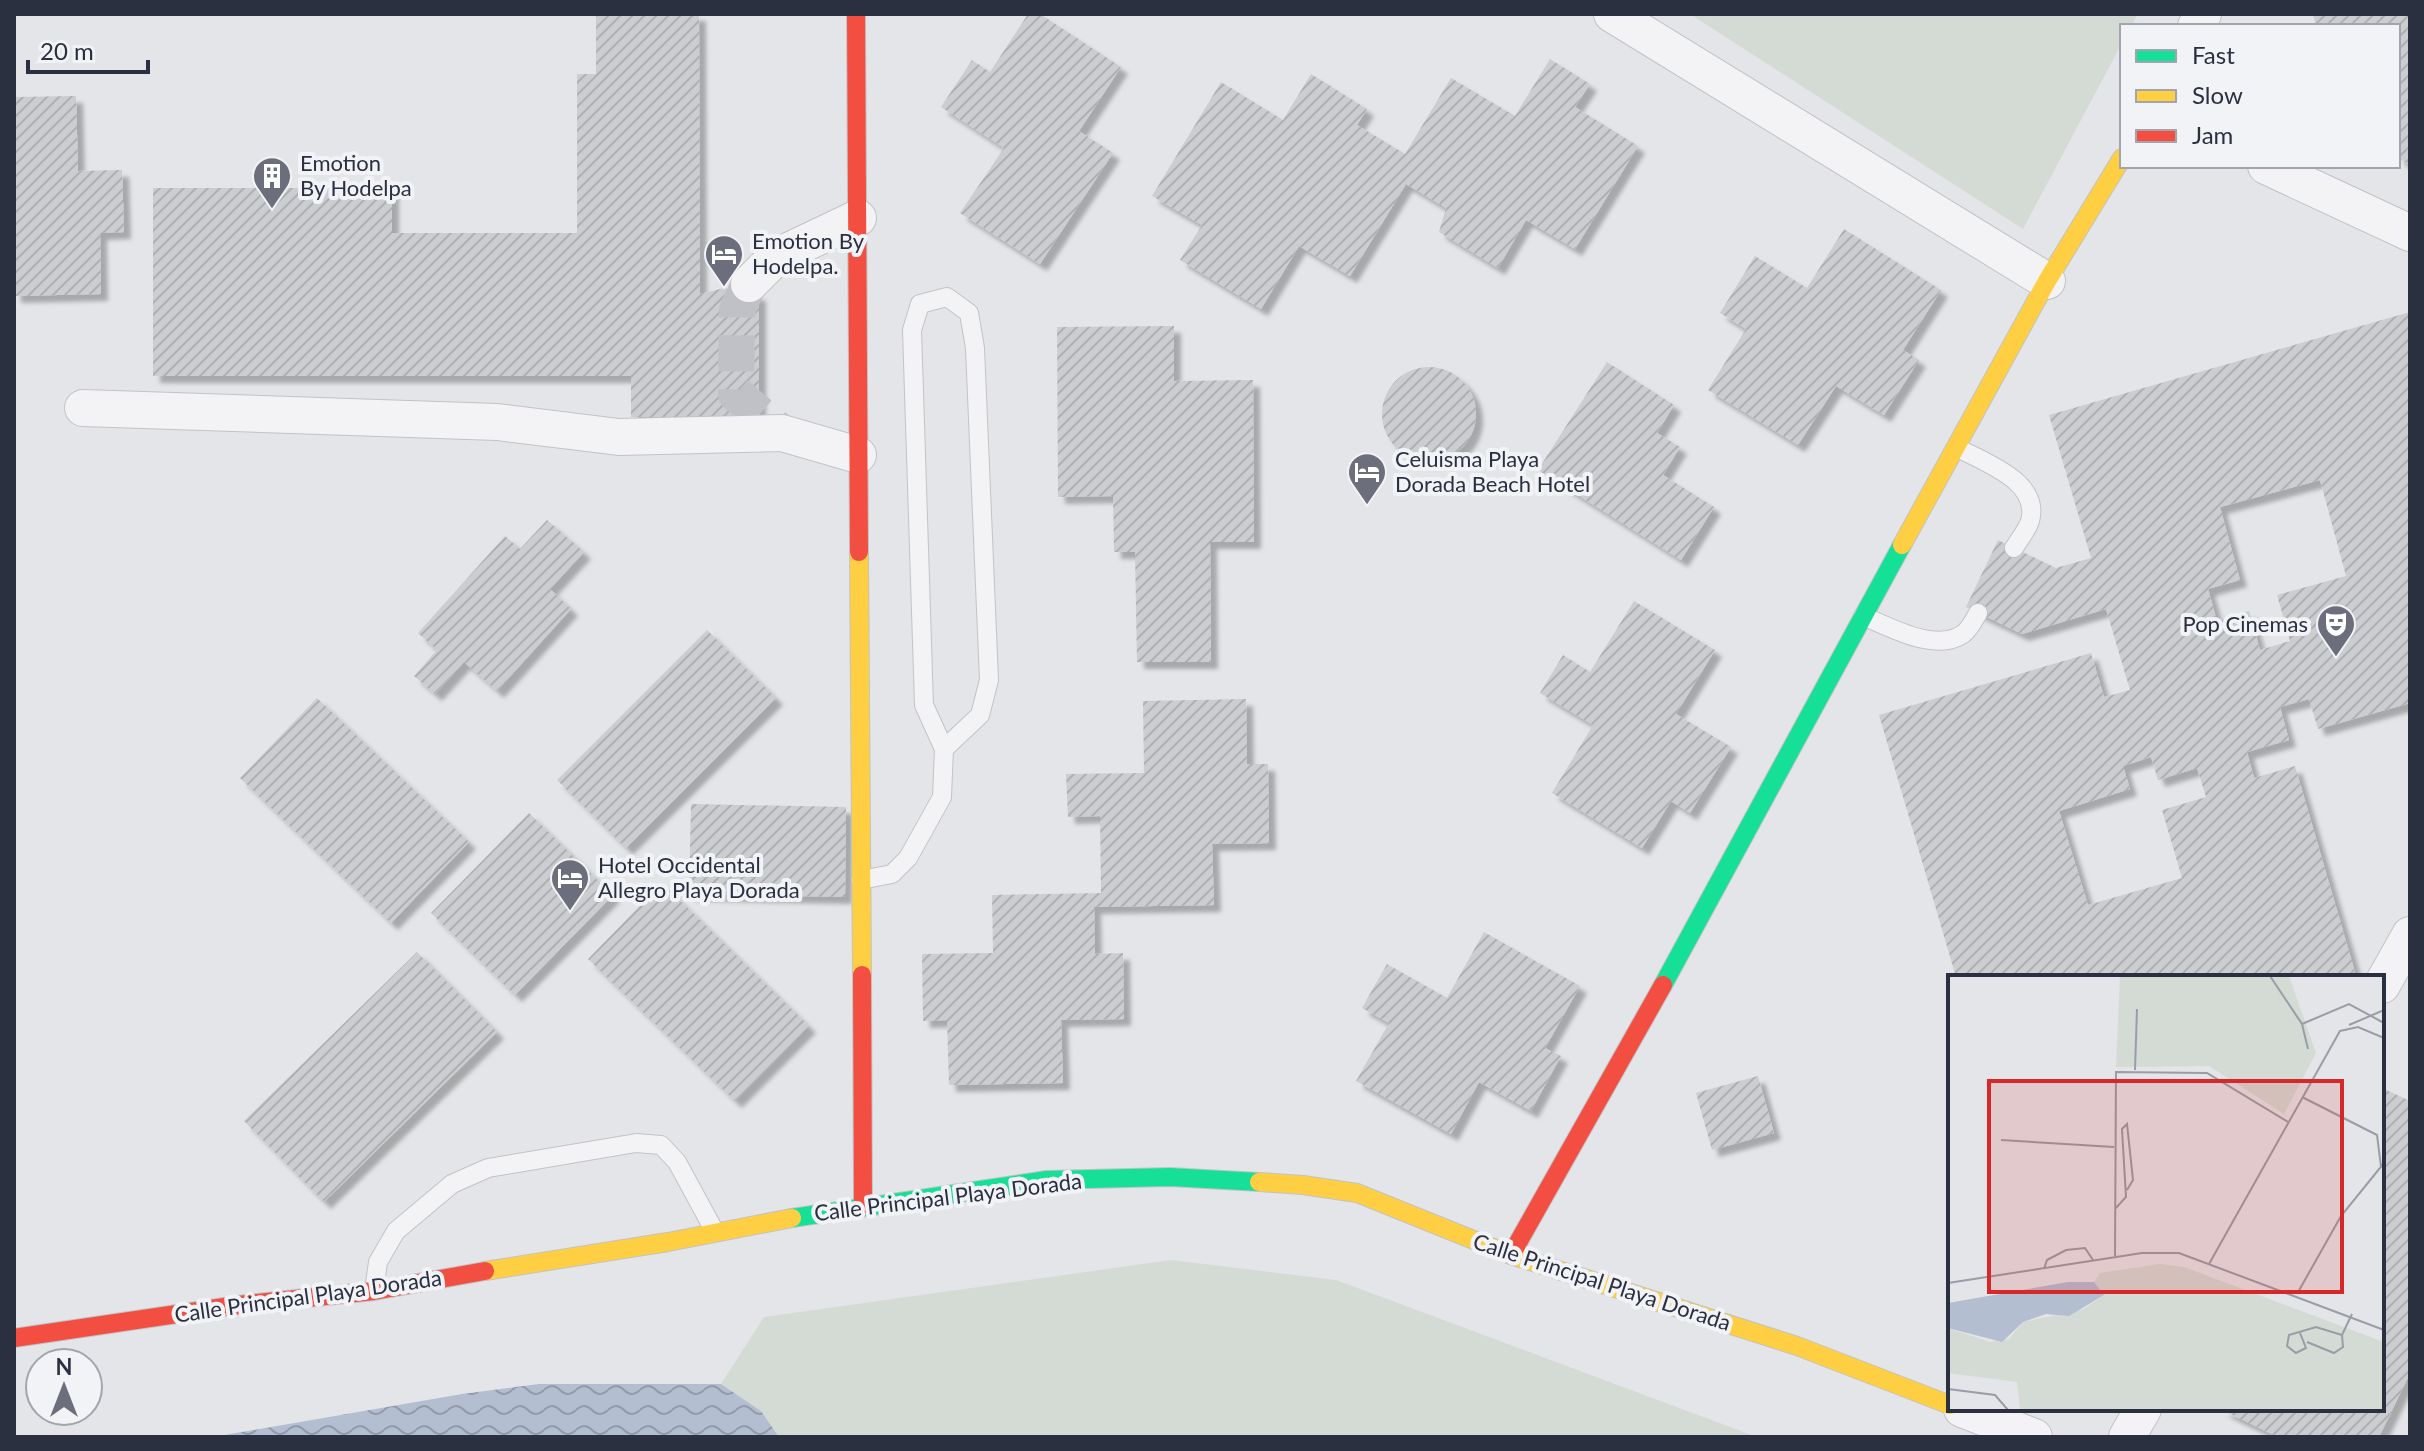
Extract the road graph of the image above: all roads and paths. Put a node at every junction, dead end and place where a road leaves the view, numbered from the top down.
1 (856, 14) edge
2 (1612, 14) edge
3 (2120, 161) edge
4 (2270, 168) edge
5 (858, 218) junction
6 (2410, 233) edge
7 (2047, 281) junction
8 (749, 284) tunnel mouth
9 (83, 408) dead end
10 (1956, 447) junction
11 (858, 455) junction
12 (2014, 548) dead end
13 (1978, 613) dead end
14 (1863, 616) junction
15 (944, 749) junction
16 (861, 880) junction
17 (2410, 935) edge
18 (2384, 981) edge
19 (863, 1206) junction
20 (715, 1232) junction
21 (1511, 1255) junction
22 (374, 1291) junction
23 (14, 1338) edge
24 (1948, 1404) edge
25 (1967, 1411) edge
26 (2142, 1411) edge
27 (2034, 1437) edge
28 (2127, 1437) edge

1 - 5 street
2 - 7 street
3 - 7 street
4 - 6 street
5 - 8 street
5 - 11 street
7 - 10 street
9 - 11 street
10 - 12 lane
10 - 14 street
11 - 16 street
13 - 14 lane
14 - 21 street
15 - 15 lane
15 - 16 lane
16 - 19 street
17 - 18 street
19 - 20 street, Calle Principal Playa Dorada
19 - 21 street, Calle Principal Playa Dorada
20 - 22 street, Calle Principal Playa Dorada
20 - 22 lane
21 - 24 street, Calle Principal Playa Dorada
22 - 23 street, Calle Principal Playa Dorada
25 - 27 street
26 - 28 street

